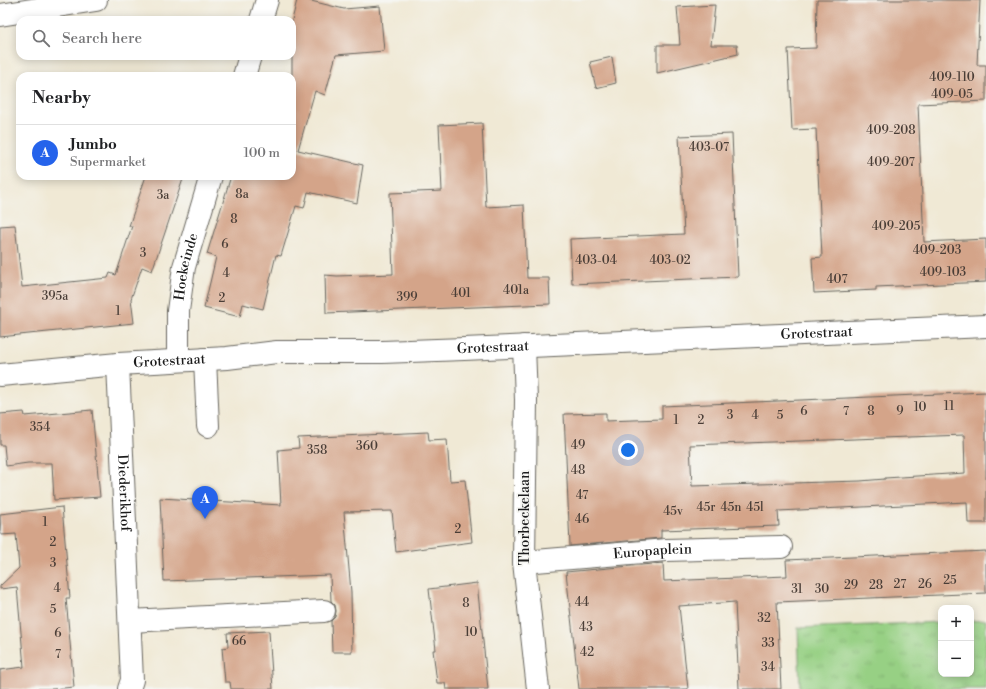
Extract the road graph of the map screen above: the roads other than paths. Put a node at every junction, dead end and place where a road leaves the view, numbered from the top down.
1 (96, 0) edge
2 (267, 0) edge
3 (0, 15) edge
4 (262, 16) edge
5 (249, 60) edge
6 (245, 72) edge
7 (210, 180) edge
8 (986, 326) edge
9 (524, 346) junction
10 (205, 359) junction
11 (178, 360) junction
12 (118, 364) junction
13 (0, 375) edge
14 (208, 426) dead end
15 (781, 547) dead end
16 (524, 562) junction
17 (324, 611) dead end
18 (130, 621) junction
19 (129, 689) edge
20 (538, 689) edge

1 - 3 street
2 - 4 street
5 - 6 street
7 - 11 street, Hoekeinde
8 - 9 street, Grotestraat
9 - 10 street, Grotestraat
9 - 16 street, Thorbeckelaan
10 - 11 street, Grotestraat
10 - 14 street
11 - 12 street, Grotestraat
12 - 13 street, Grotestraat
12 - 18 street, Diederikhof
15 - 16 street, Europaplein
16 - 20 street, Thorbeckelaan
17 - 18 street
18 - 19 street, Diederikhof

